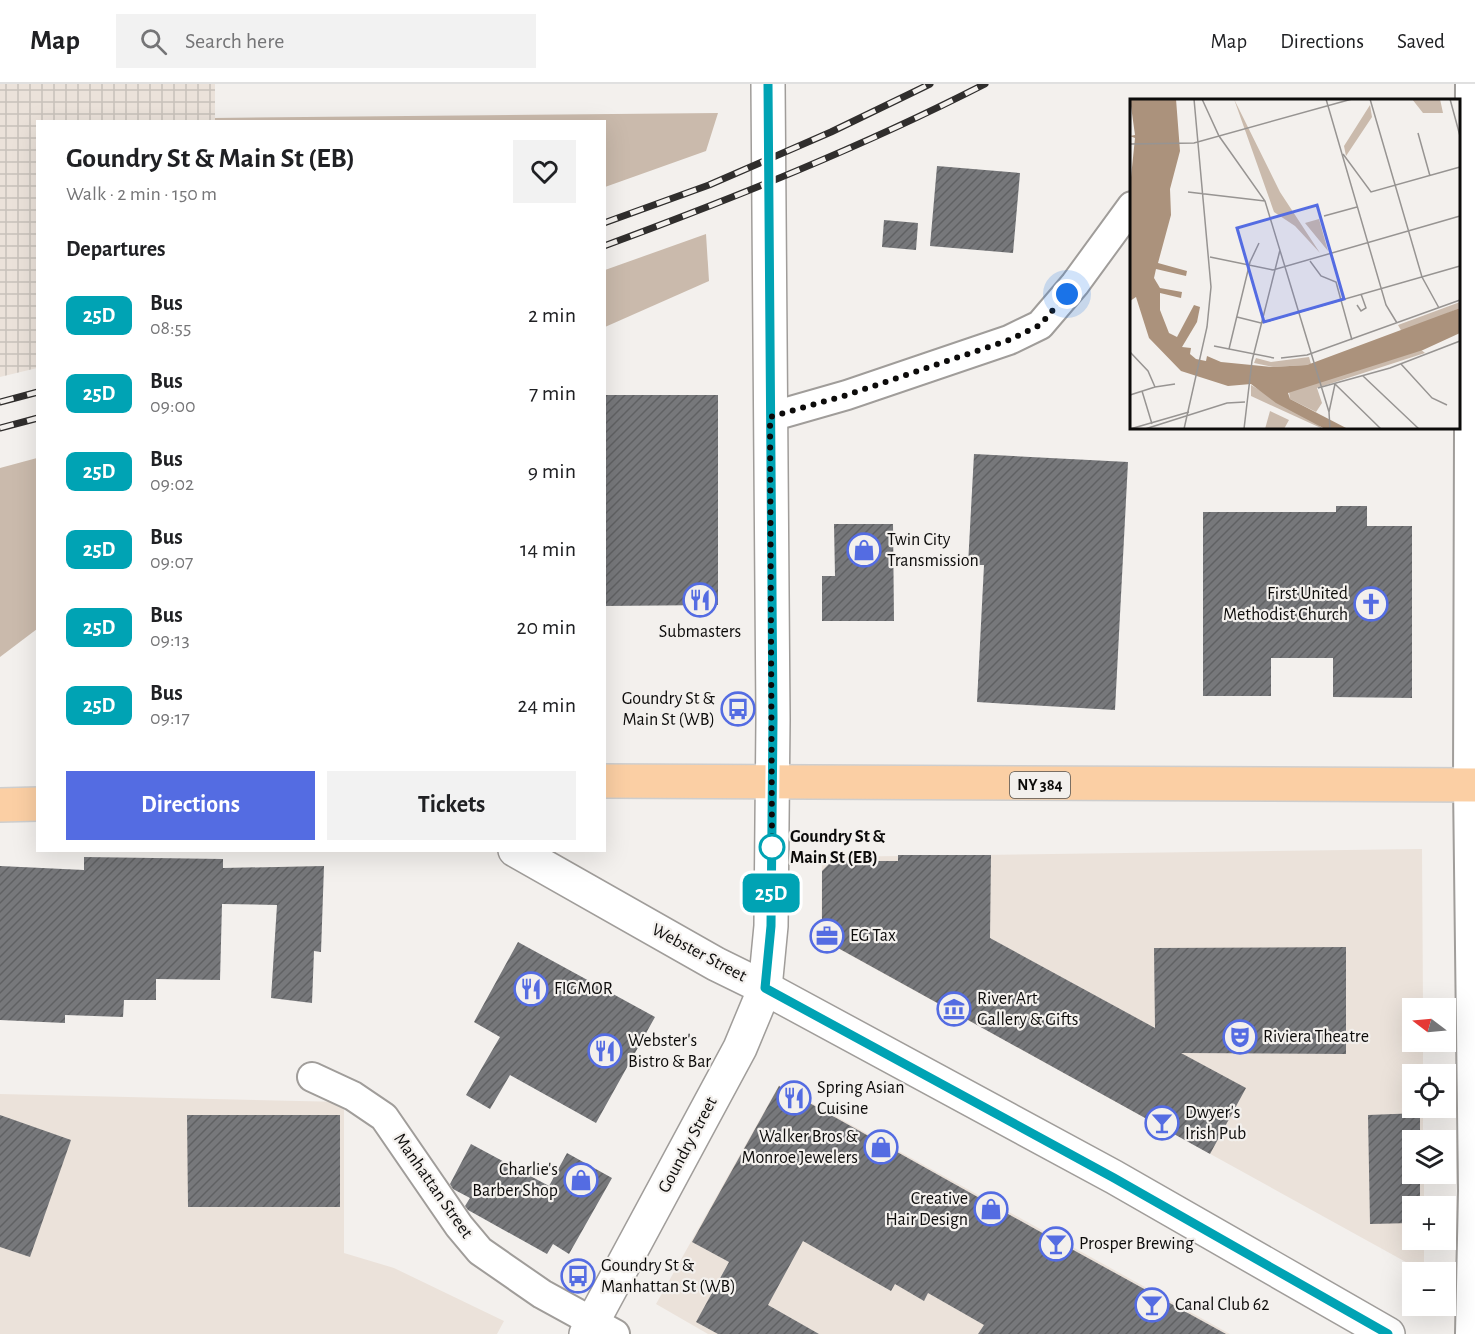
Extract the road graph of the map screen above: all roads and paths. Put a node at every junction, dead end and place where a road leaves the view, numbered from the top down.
1 (768, 84) edge
2 (1470, 84) edge
3 (1468, 139) edge
4 (1130, 207) edge
5 (770, 417) junction
6 (606, 781) edge
7 (772, 783) junction
8 (1472, 785) edge
9 (36, 804) edge
10 (0, 806) edge
11 (519, 852) edge
12 (765, 988) junction
13 (312, 1077) dead end
14 (598, 1330) edge
15 (1388, 1334) edge
16 (1470, 1334) edge

1 - 5 street, Goundry Street
2 - 3 street
3 - 8 street
4 - 5 street
5 - 7 street, Goundry Street
6 - 7 main road, NY 384
7 - 8 main road, NY 384
7 - 12 street, Goundry Street
8 - 16 street
9 - 10 main road
11 - 12 street, Webster Street
12 - 14 street, Goundry Street
12 - 15 street, Webster Street
13 - 14 street, Manhattan Street

